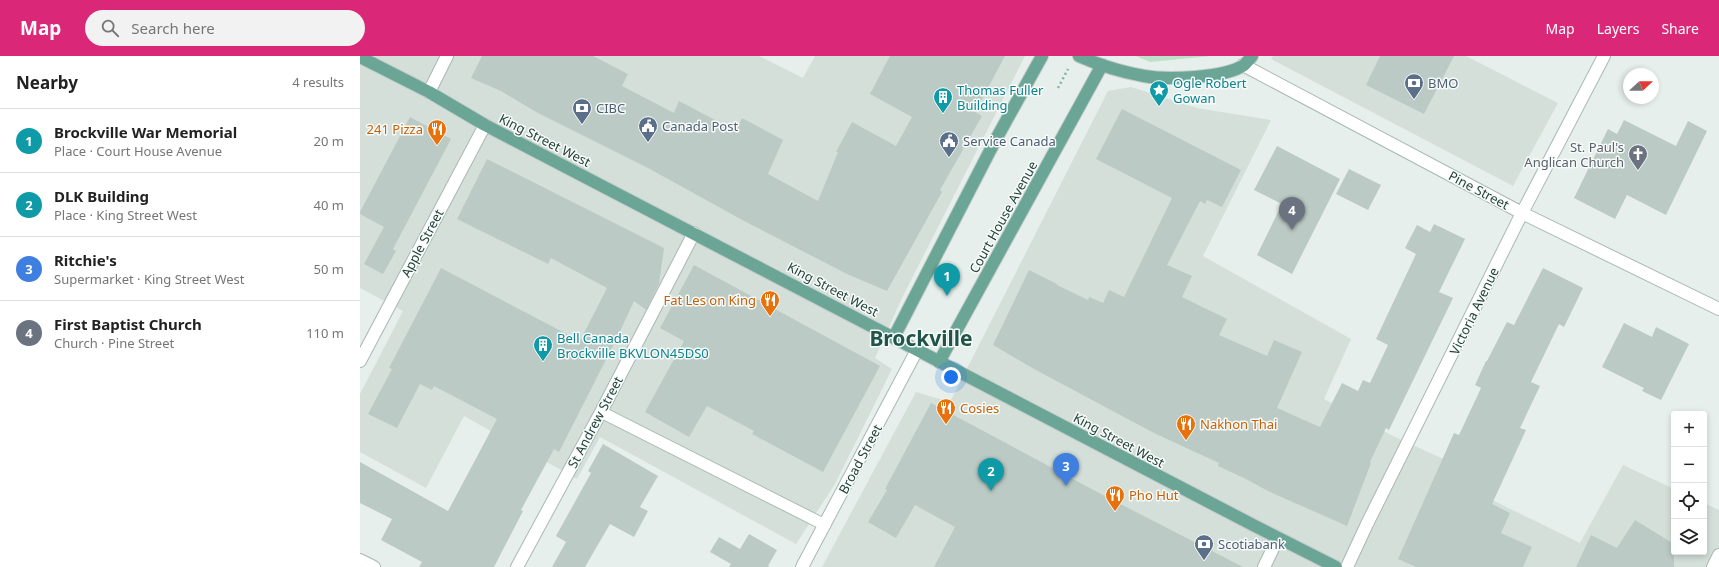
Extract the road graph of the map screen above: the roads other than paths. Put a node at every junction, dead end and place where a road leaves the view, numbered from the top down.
1 (447, 56) edge
2 (1042, 56) edge
3 (1252, 56) edge
4 (1604, 56) edge
5 (360, 57) edge
6 (1076, 59) edge
7 (1102, 65) junction
8 (1243, 65) junction
9 (428, 92) junction
10 (485, 125) junction
11 (1522, 213) junction
12 (694, 233) junction
13 (1719, 309) edge
14 (894, 338) junction
15 (917, 350) junction
16 (360, 361) edge
17 (940, 362) junction
18 (601, 412) junction
19 (825, 525) junction
20 (1278, 538) junction
21 (1719, 555) edge
22 (360, 560) edge
23 (374, 567) edge
24 (517, 567) edge
25 (802, 567) edge
26 (1264, 567) edge
27 (1336, 567) edge
28 (1347, 567) edge
29 (1713, 567) edge

1 - 9 street
2 - 14 main road
3 - 8 main road
4 - 11 street, Victoria Avenue
5 - 9 main road, King Street West
6 - 7 main road
7 - 8 main road
7 - 17 main road, Court House Avenue
8 - 11 street, Pine Street
9 - 10 main road, King Street West
10 - 12 main road, King Street West
10 - 16 street, Apple Street
11 - 13 street, Pine Street
11 - 28 street, Victoria Avenue
12 - 14 main road, King Street West
12 - 18 street, St Andrew Street
14 - 15 main road, King Street West
15 - 17 main road, King Street West
15 - 19 street, Broad Street
17 - 20 main road, King Street West
18 - 19 lane
18 - 24 street, St Andrew Street
19 - 25 street, Broad Street
20 - 26 street
20 - 27 main road, King Street West
21 - 29 street
22 - 23 street

